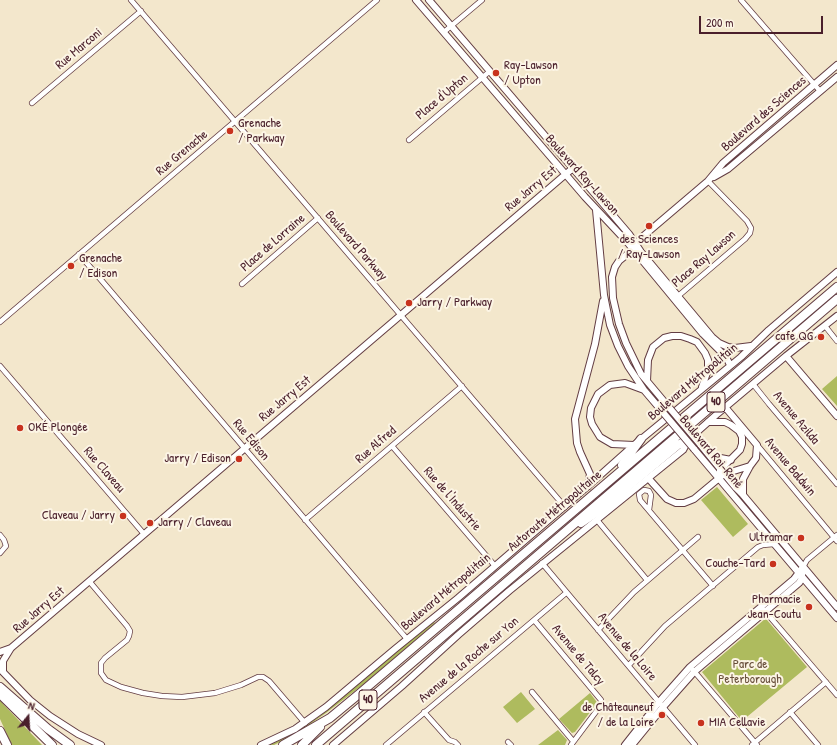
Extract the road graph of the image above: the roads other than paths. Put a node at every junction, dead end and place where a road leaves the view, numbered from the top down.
1 (131, 0) edge
2 (377, 0) edge
3 (416, 0) edge
4 (430, 0) edge
5 (482, 0) edge
6 (741, 0) edge
7 (141, 11) junction
8 (452, 26) junction
9 (444, 32) junction
10 (837, 66) edge
11 (490, 71) junction
12 (483, 77) junction
13 (837, 77) edge
14 (814, 85) junction
15 (820, 92) junction
16 (32, 103) dead end
17 (528, 115) junction
18 (520, 121) junction
19 (235, 122) junction
20 (409, 140) dead end
21 (573, 168) junction
22 (565, 174) junction
23 (708, 181) junction
24 (596, 210) junction
25 (318, 218) junction
26 (634, 247) junction
27 (79, 254) junction
28 (837, 272) edge
29 (837, 280) edge
30 (242, 284) dead end
31 (837, 287) edge
32 (604, 295) junction
33 (676, 298) junction
34 (837, 299) edge
35 (807, 313) junction
36 (401, 315) junction
37 (837, 316) edge
38 (0, 322) edge
39 (825, 326) junction
40 (837, 341) edge
41 (751, 346) junction
42 (786, 356) junction
43 (0, 366) edge
44 (730, 366) junction
45 (647, 381) junction
46 (753, 384) junction
47 (462, 386) junction
48 (702, 387) junction
49 (644, 390) junction
50 (725, 407) junction
51 (837, 416) edge
52 (708, 422) junction
53 (641, 439) junction
54 (689, 439) junction
55 (757, 444) junction
56 (634, 445) junction
57 (392, 446) junction
58 (244, 448) junction
59 (710, 456) junction
60 (731, 460) junction
61 (750, 466) junction
62 (722, 472) junction
63 (718, 478) junction
64 (649, 479) junction
65 (608, 483) junction
66 (837, 484) edge
67 (588, 486) junction
68 (743, 495) junction
69 (565, 507) junction
70 (649, 510) dead end
71 (305, 520) junction
72 (597, 520) junction
73 (144, 534) junction
74 (0, 535) edge
75 (698, 537) dead end
76 (836, 538) edge
77 (774, 544) junction
78 (549, 546) junction
79 (683, 550) junction
80 (0, 553) edge
81 (542, 563) junction
82 (495, 566) junction
83 (803, 567) junction
84 (800, 575) junction
85 (647, 580) junction
86 (89, 581) junction
87 (713, 586) junction
88 (566, 592) junction
89 (837, 607) edge
90 (764, 609) junction
91 (837, 618) edge
92 (534, 620) junction
93 (598, 630) junction
94 (407, 639) junction
95 (11, 648) junction
96 (0, 652) edge
97 (629, 665) junction
98 (1, 670) edge
99 (692, 670) junction
100 (826, 682) junction
101 (0, 687) edge
102 (532, 692) dead end
103 (0, 693) edge
104 (837, 695) edge
105 (661, 704) junction
106 (424, 712) junction
107 (790, 712) junction
108 (330, 718) junction
109 (305, 723) junction
110 (1, 733) edge
111 (572, 743) edge
112 (629, 744) edge
113 (754, 744) edge
114 (4, 745) edge
115 (7, 745) edge
116 (52, 745) edge
117 (70, 745) edge
118 (101, 745) edge
119 (262, 745) edge
120 (283, 745) edge
121 (302, 745) edge
122 (316, 745) edge
123 (333, 745) edge
124 (388, 745) edge
125 (458, 745) edge
126 (696, 745) edge
127 (818, 745) edge

1 - 7 street, Boulevard Parkway
2 - 19 street, Rue Grenache
3 - 9 street, Boulevard Ray-Lawson
4 - 8 street, Boulevard Ray-Lawson
5 - 8 street
6 - 14 street
7 - 16 street, Rue Marconi
7 - 19 street, Boulevard Parkway
8 - 9 street
8 - 11 street, Boulevard Ray-Lawson
9 - 12 street, Boulevard Ray-Lawson
10 - 14 street, Boulevard des Sciences
11 - 12 street, Place d'Upton
11 - 17 street, Boulevard Ray-Lawson
12 - 18 street, Boulevard Ray-Lawson
12 - 20 street, Place d'Upton
13 - 15 street, Boulevard des Sciences
14 - 15 street
14 - 23 street, Boulevard des Sciences
15 - 23 street, Boulevard des Sciences
17 - 18 street
17 - 21 street, Boulevard Ray-Lawson
18 - 22 street, Boulevard Ray-Lawson
19 - 25 street, Boulevard Parkway
19 - 27 street, Rue Grenache
21 - 22 street, Rue Jarry Est
21 - 26 street, Boulevard Ray-Lawson
22 - 24 street, Boulevard Ray-Lawson
22 - 36 street, Rue Jarry Est
23 - 26 street, Boulevard des Sciences
23 - 33 street, Place Ray Lawson
24 - 26 street, Boulevard Ray-Lawson
24 - 32 street, Boulevard Roi-René
25 - 30 street, Place de Lorraine
25 - 36 street, Boulevard Parkway
26 - 33 street, Boulevard Ray-Lawson
26 - 45 street, Boulevard Roi-René
27 - 38 street, Rue Grenache
27 - 58 street, Rue Edison
28 - 41 street, Boulevard Métropolitain
29 - 35 highway
31 - 35 highway, Autoroute Métropolitaine / 40
32 - 49 street, Boulevard Roi-René
32 - 67 street
33 - 41 street, Boulevard Ray-Lawson
33 - 44 street, Boulevard Ray-Lawson
34 - 78 highway, Autoroute Métropolitaine / 40
35 - 65 highway, Autoroute Métropolitaine / 40
36 - 47 street, Boulevard Parkway
36 - 58 street, Rue Jarry Est
37 - 39 street
39 - 40 street
39 - 42 street
41 - 44 street, Boulevard Métropolitain
42 - 46 street
42 - 51 street
43 - 73 street, Rue Claveau
44 - 48 street, Boulevard Métropolitain
45 - 48 street
45 - 59 street, Boulevard Roi-René, bridge
46 - 50 street
46 - 66 street, Avenue Azilda
47 - 57 street, Rue Alfred
47 - 69 street, Boulevard Parkway
48 - 53 street, Boulevard Métropolitain
49 - 56 street
49 - 63 street, Boulevard Roi-René, bridge
50 - 52 street
50 - 55 street, Avenue Baldwin
52 - 54 street
52 - 60 street
53 - 56 street, Boulevard Métropolitain
53 - 65 highway
54 - 64 street
54 - 78 highway
55 - 61 street
55 - 76 street, Avenue Baldwin
56 - 67 street, Boulevard Métropolitain
57 - 71 street, Rue Alfred
57 - 82 street, Rue de l'Industrie
58 - 71 street, Rue Edison
58 - 73 street, Rue Jarry Est
59 - 60 street
59 - 62 street, Boulevard Roi-René
60 - 62 street
61 - 62 street
61 - 68 street
62 - 63 street
62 - 68 street, Boulevard Roi-René
63 - 64 street
63 - 77 street, Boulevard Roi-René
64 - 72 street
65 - 108 highway, Autoroute Métropolitaine / 40
67 - 69 street, Boulevard Métropolitain
68 - 83 street, Boulevard Roi-René
69 - 82 street, Boulevard Métropolitain
70 - 79 street
71 - 94 street, Rue Edison
72 - 81 street
72 - 85 street
73 - 86 street, Rue Jarry Est
74 - 80 street
75 - 79 street
76 - 83 street
77 - 84 street, Boulevard Roi-René
77 - 87 street
78 - 122 highway, Autoroute Métropolitaine / 40
79 - 85 street
79 - 87 street
81 - 88 street, Avenue de la Loire
81 - 123 street
82 - 94 street, Boulevard Métropolitain
83 - 84 street
83 - 89 street, Boulevard Roi-René
84 - 90 street
84 - 91 street, Boulevard Roi-René
85 - 93 street
86 - 95 street, Rue Jarry Est
86 - 109 street
87 - 97 street
88 - 92 street, Avenue de la Roche sur Yon
88 - 93 street, Avenue de la Loire
90 - 99 street
90 - 100 street
92 - 106 street, Avenue de la Roche sur Yon
92 - 111 street, Avenue de Talcy
93 - 97 street, Avenue de la Loire
94 - 109 street, Boulevard Métropolitain
95 - 96 street, Rue Jarry Est
95 - 98 street, Rue Jarry Est
97 - 105 street, Avenue de la Loire
98 - 118 street
99 - 105 street
99 - 113 street
100 - 104 street
100 - 107 street
101 - 117 highway
102 - 111 street
103 - 116 highway
105 - 112 street
105 - 126 street, Avenue de la Loire
106 - 124 street, Avenue de la Roche sur Yon
106 - 125 street
107 - 113 street
107 - 127 street
108 - 120 highway, Autoroute Métropolitaine / 40
108 - 121 highway
109 - 119 street, Boulevard Métropolitain
110 - 114 highway
110 - 115 highway

